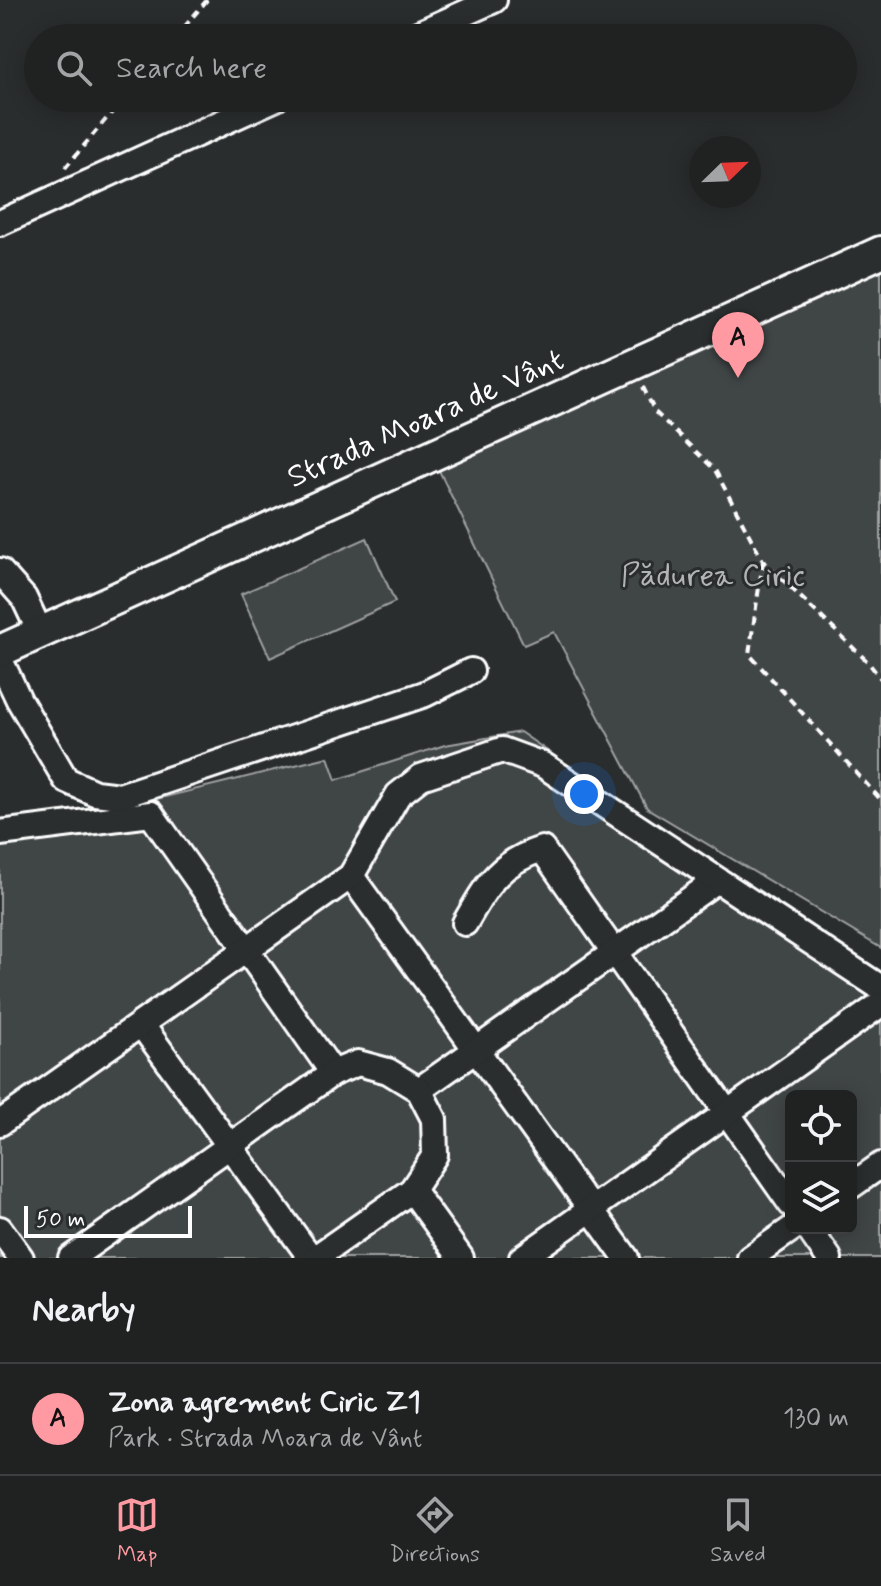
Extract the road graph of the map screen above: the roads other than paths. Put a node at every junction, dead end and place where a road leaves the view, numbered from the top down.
1 (494, 0) edge
2 (440, 24) edge
3 (245, 112) edge
4 (0, 223) edge
5 (881, 252) edge
6 (0, 571) edge
7 (40, 632) junction
8 (0, 651) edge
9 (0, 660) edge
10 (471, 671) dead end
11 (0, 833) edge
12 (351, 876) junction
13 (716, 881) junction
14 (465, 923) dead end
15 (246, 950) junction
16 (615, 954) junction
17 (881, 988) edge
18 (881, 1004) edge
19 (141, 1024) junction
20 (478, 1051) junction
21 (333, 1073) junction
22 (419, 1090) junction
23 (728, 1113) junction
24 (0, 1123) edge
25 (230, 1146) junction
26 (881, 1165) edge
27 (857, 1182) edge
28 (412, 1190) junction
29 (785, 1195) edge
30 (591, 1209) junction
31 (0, 1229) edge
32 (785, 1234) edge
33 (812, 1234) edge
34 (21, 1258) edge
35 (71, 1258) edge
36 (313, 1258) edge
37 (461, 1258) edge
38 (522, 1258) edge
39 (626, 1258) edge
40 (750, 1258) edge
41 (829, 1258) edge

1 - 2 street
3 - 4 street
5 - 7 main road, Strada Moara de Vânt
6 - 7 street
7 - 8 main road, Strada Moara de Vânt
9 - 10 street
11 - 15 street
12 - 13 street
12 - 15 street
12 - 20 street
13 - 16 street
13 - 17 street
14 - 16 street
15 - 19 street
15 - 21 street
16 - 20 street
16 - 23 street
18 - 23 street
19 - 24 street
19 - 25 street
20 - 22 street
20 - 30 street
21 - 22 street
21 - 25 street
22 - 28 street
23 - 29 street
23 - 30 street
25 - 35 street
25 - 36 street
26 - 27 street
28 - 36 street
28 - 37 street
30 - 38 street
30 - 39 street
31 - 34 street
32 - 40 street
33 - 41 street

